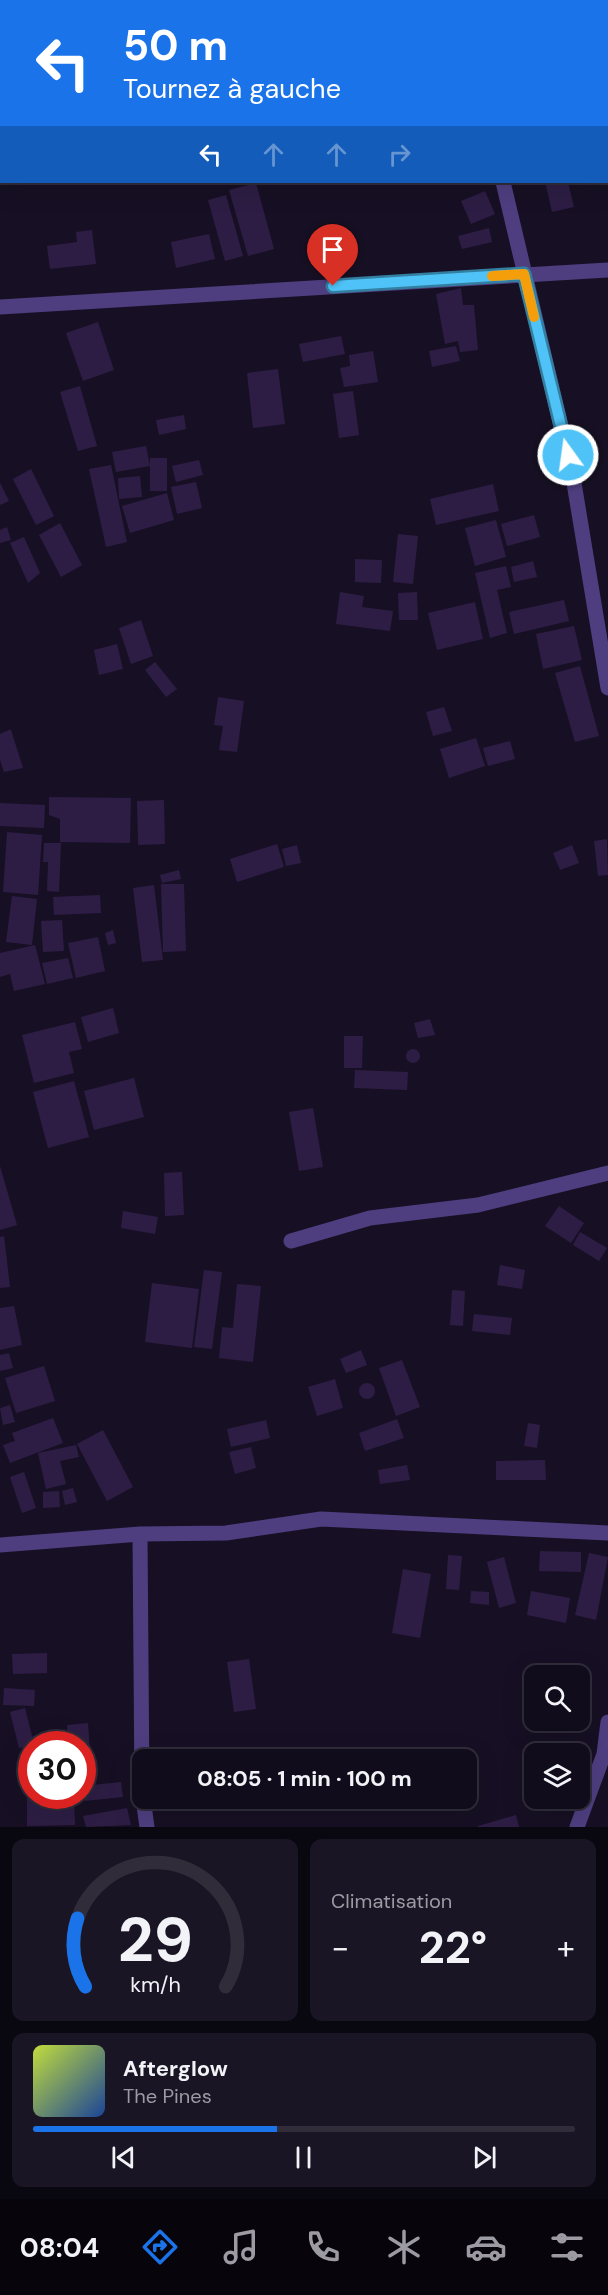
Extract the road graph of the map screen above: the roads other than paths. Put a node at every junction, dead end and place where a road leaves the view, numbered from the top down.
1 (503, 183) edge
2 (608, 270) edge
3 (524, 274) junction
4 (0, 306) edge
5 (608, 688) edge
6 (608, 1173) edge
7 (291, 1241) dead end
8 (608, 1533) edge
9 (140, 1534) junction
10 (0, 1545) edge
11 (608, 1722) edge
12 (142, 1749) edge
13 (145, 1809) edge
14 (147, 1827) edge
15 (577, 1827) edge

1 - 3 street
2 - 3 street
3 - 4 street
3 - 5 street
6 - 7 street
8 - 9 street
9 - 10 street
9 - 12 street
11 - 15 street
13 - 14 street

